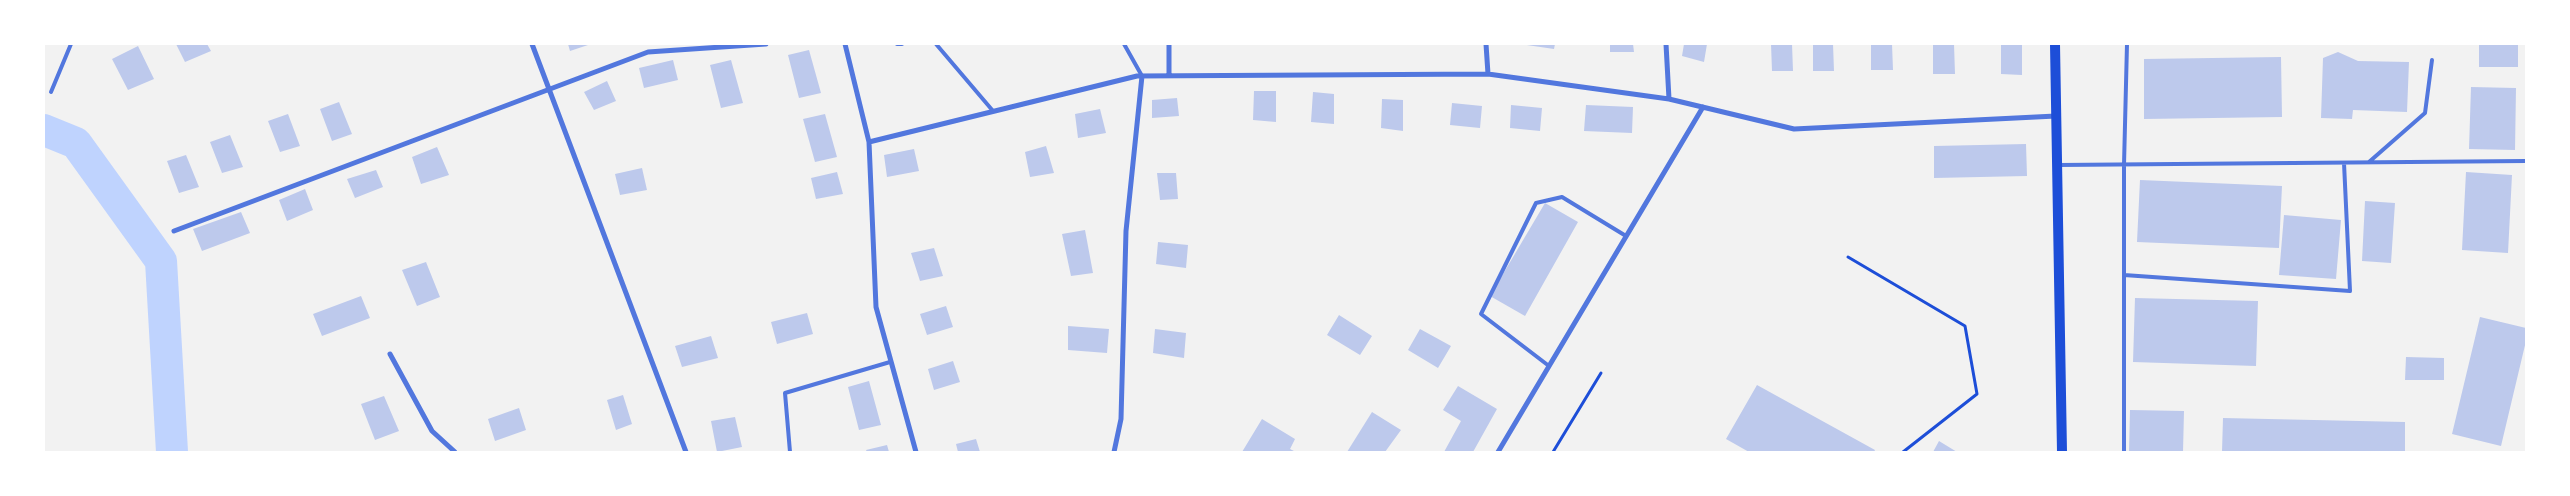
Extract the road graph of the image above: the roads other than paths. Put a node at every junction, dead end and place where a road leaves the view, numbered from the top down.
1 (71, 44) edge
2 (532, 44) edge
3 (766, 44) edge
4 (845, 44) edge
5 (897, 44) edge
6 (902, 44) edge
7 (936, 44) edge
8 (1124, 44) edge
9 (1169, 44) edge
10 (1486, 44) edge
11 (1666, 44) edge
12 (2055, 44) edge
13 (2127, 44) edge
14 (2432, 60) dead end
15 (1488, 74) junction
16 (1142, 76) junction
17 (1169, 76) junction
18 (550, 89) junction
19 (51, 92) dead end
20 (1669, 99) junction
21 (1703, 107) junction
22 (993, 111) junction
23 (2056, 116) junction
24 (869, 142) junction
25 (2526, 161) edge
26 (2344, 163) junction
27 (2369, 163) junction
28 (2124, 165) junction
29 (2057, 166) junction
30 (174, 231) dead end
31 (1626, 236) junction
32 (2124, 275) junction
33 (390, 354) dead end
34 (890, 362) junction
35 (1549, 366) junction
36 (455, 452) edge
37 (686, 452) edge
38 (790, 452) edge
39 (916, 452) edge
40 (1114, 452) edge
41 (1498, 452) edge
42 (2062, 452) edge
43 (2124, 452) edge

1 - 19 lane
2 - 18 street
3 - 18 street
4 - 24 street
5 - 6 lane
7 - 22 lane
8 - 16 lane
9 - 17 street
10 - 15 street
11 - 20 street
12 - 23 main road
13 - 28 lane
14 - 27 lane
15 - 17 street
15 - 20 street
16 - 17 street
16 - 22 street
16 - 40 street
18 - 30 street
18 - 37 street
20 - 21 street
21 - 23 street
21 - 31 street
22 - 24 street
23 - 29 main road
24 - 34 street
25 - 27 lane
26 - 27 lane
26 - 28 lane
26 - 32 lane
28 - 29 lane
28 - 32 lane
29 - 42 main road
31 - 35 street
31 - 35 lane
32 - 43 lane
33 - 36 street
34 - 38 lane
34 - 39 street
35 - 41 street

